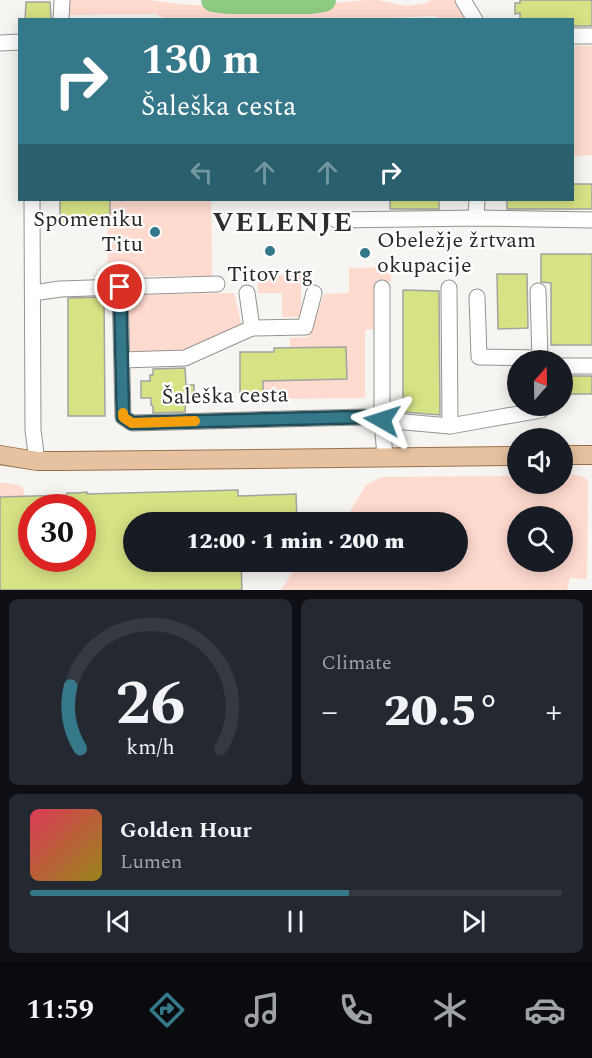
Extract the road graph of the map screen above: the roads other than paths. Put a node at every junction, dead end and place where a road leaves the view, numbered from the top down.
1 (62, 0) edge
2 (463, 0) edge
3 (61, 18) edge
4 (475, 18) edge
5 (574, 36) edge
6 (592, 36) edge
7 (18, 42) edge
8 (0, 43) edge
9 (32, 201) edge
10 (477, 201) edge
11 (476, 218) junction
12 (336, 220) dead end
13 (592, 220) edge
14 (217, 284) dead end
15 (120, 287) junction
16 (382, 288) dead end
17 (449, 288) dead end
18 (538, 291) dead end
19 (33, 293) junction
20 (247, 293) dead end
21 (314, 293) dead end
22 (477, 297) dead end
23 (252, 328) junction
24 (540, 350) edge
25 (507, 358) edge
26 (122, 360) junction
27 (573, 366) edge
28 (592, 366) edge
29 (507, 416) edge
30 (382, 420) junction
31 (450, 426) junction
32 (0, 455) edge
33 (573, 455) edge
34 (592, 455) edge
35 (507, 456) edge
36 (385, 457) junction
37 (37, 461) junction
38 (0, 470) edge

1 - 3 street
2 - 4 street
5 - 6 street
7 - 8 street
9 - 19 street
10 - 11 street
11 - 12 street
11 - 13 street
14 - 15 street
15 - 19 street
15 - 26 street, Šaleška cesta
16 - 30 street
17 - 31 street
18 - 24 street
19 - 37 street
20 - 23 street
21 - 23 street
22 - 25 street
23 - 26 street
26 - 30 street, Šaleška cesta
27 - 28 street
29 - 31 street, Šaleška cesta
30 - 31 street, Šaleška cesta
30 - 36 street
32 - 37 main road
33 - 34 main road
35 - 36 main road
36 - 37 main road
37 - 38 main road

